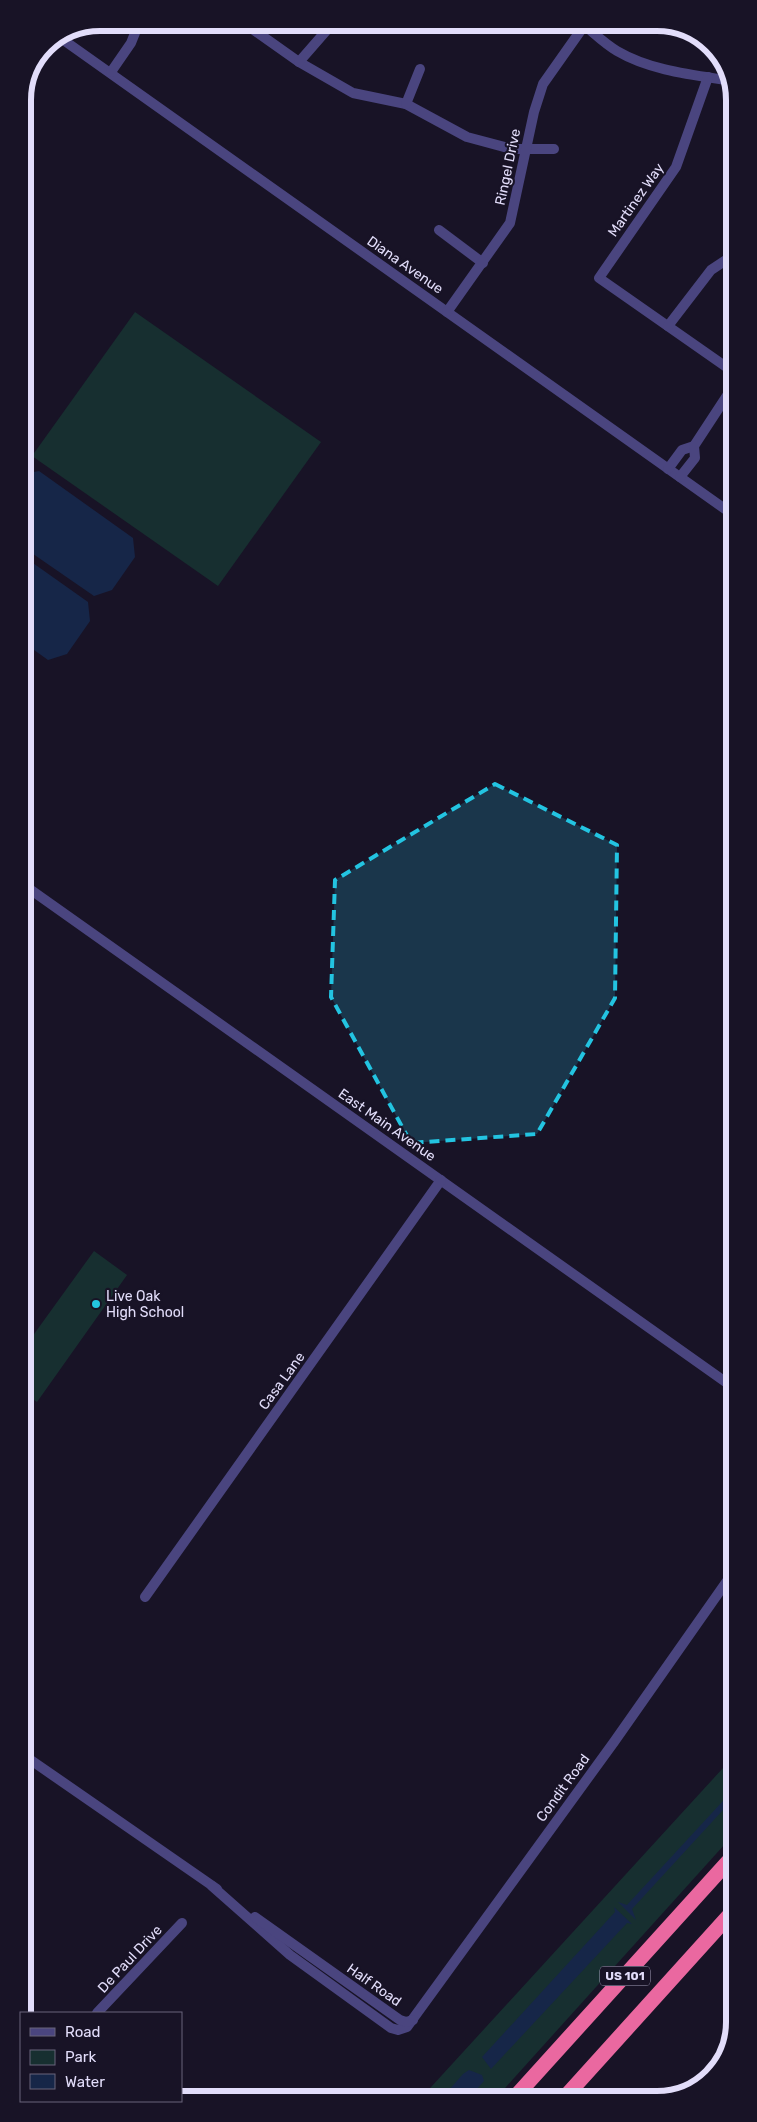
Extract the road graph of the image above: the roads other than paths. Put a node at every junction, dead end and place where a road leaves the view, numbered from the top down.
1 (136, 31) edge
2 (256, 31) edge
3 (326, 31) edge
4 (580, 31) edge
5 (593, 31) edge
6 (65, 41) edge
7 (299, 62) junction
8 (420, 69) dead end
9 (111, 72) junction
10 (708, 77) junction
11 (722, 79) edge
12 (406, 104) junction
13 (554, 149) dead end
14 (526, 150) junction
15 (439, 230) dead end
16 (726, 260) edge
17 (483, 263) junction
18 (447, 312) junction
19 (668, 326) junction
20 (726, 367) edge
21 (726, 397) edge
22 (694, 446) junction
23 (668, 468) junction
24 (680, 477) junction
25 (726, 510) edge
26 (31, 890) edge
27 (441, 1180) junction
28 (726, 1382) edge
29 (726, 1582) edge
30 (145, 1597) dead end
31 (31, 1760) edge
32 (726, 1864) edge
33 (726, 1919) edge
34 (182, 1923) dead end
35 (98, 2012) edge
36 (413, 2020) joint
37 (521, 2091) edge
38 (570, 2091) edge

1 - 9 street
2 - 7 street
3 - 7 street
4 - 14 street, Ringel Drive
5 - 10 street
6 - 9 street, Diana Avenue
7 - 12 street
8 - 12 street
9 - 18 street, Diana Avenue
10 - 11 street
10 - 19 street, Martinez Way
12 - 14 street
13 - 14 street
14 - 17 street, Ringel Drive
15 - 17 street
16 - 19 street
17 - 18 street, Ringel Drive
18 - 23 street, Diana Avenue
19 - 20 street
21 - 22 street
22 - 23 street
22 - 24 street
23 - 24 street, Diana Avenue
24 - 25 street, Diana Avenue
26 - 27 street, East Main Avenue
27 - 28 street, East Main Avenue
27 - 30 street, Casa Lane
29 - 36 street, Condit Road
31 - 36 street, Half Road
32 - 37 highway, US 101
33 - 38 highway, US 101
34 - 35 street, De Paul Drive

